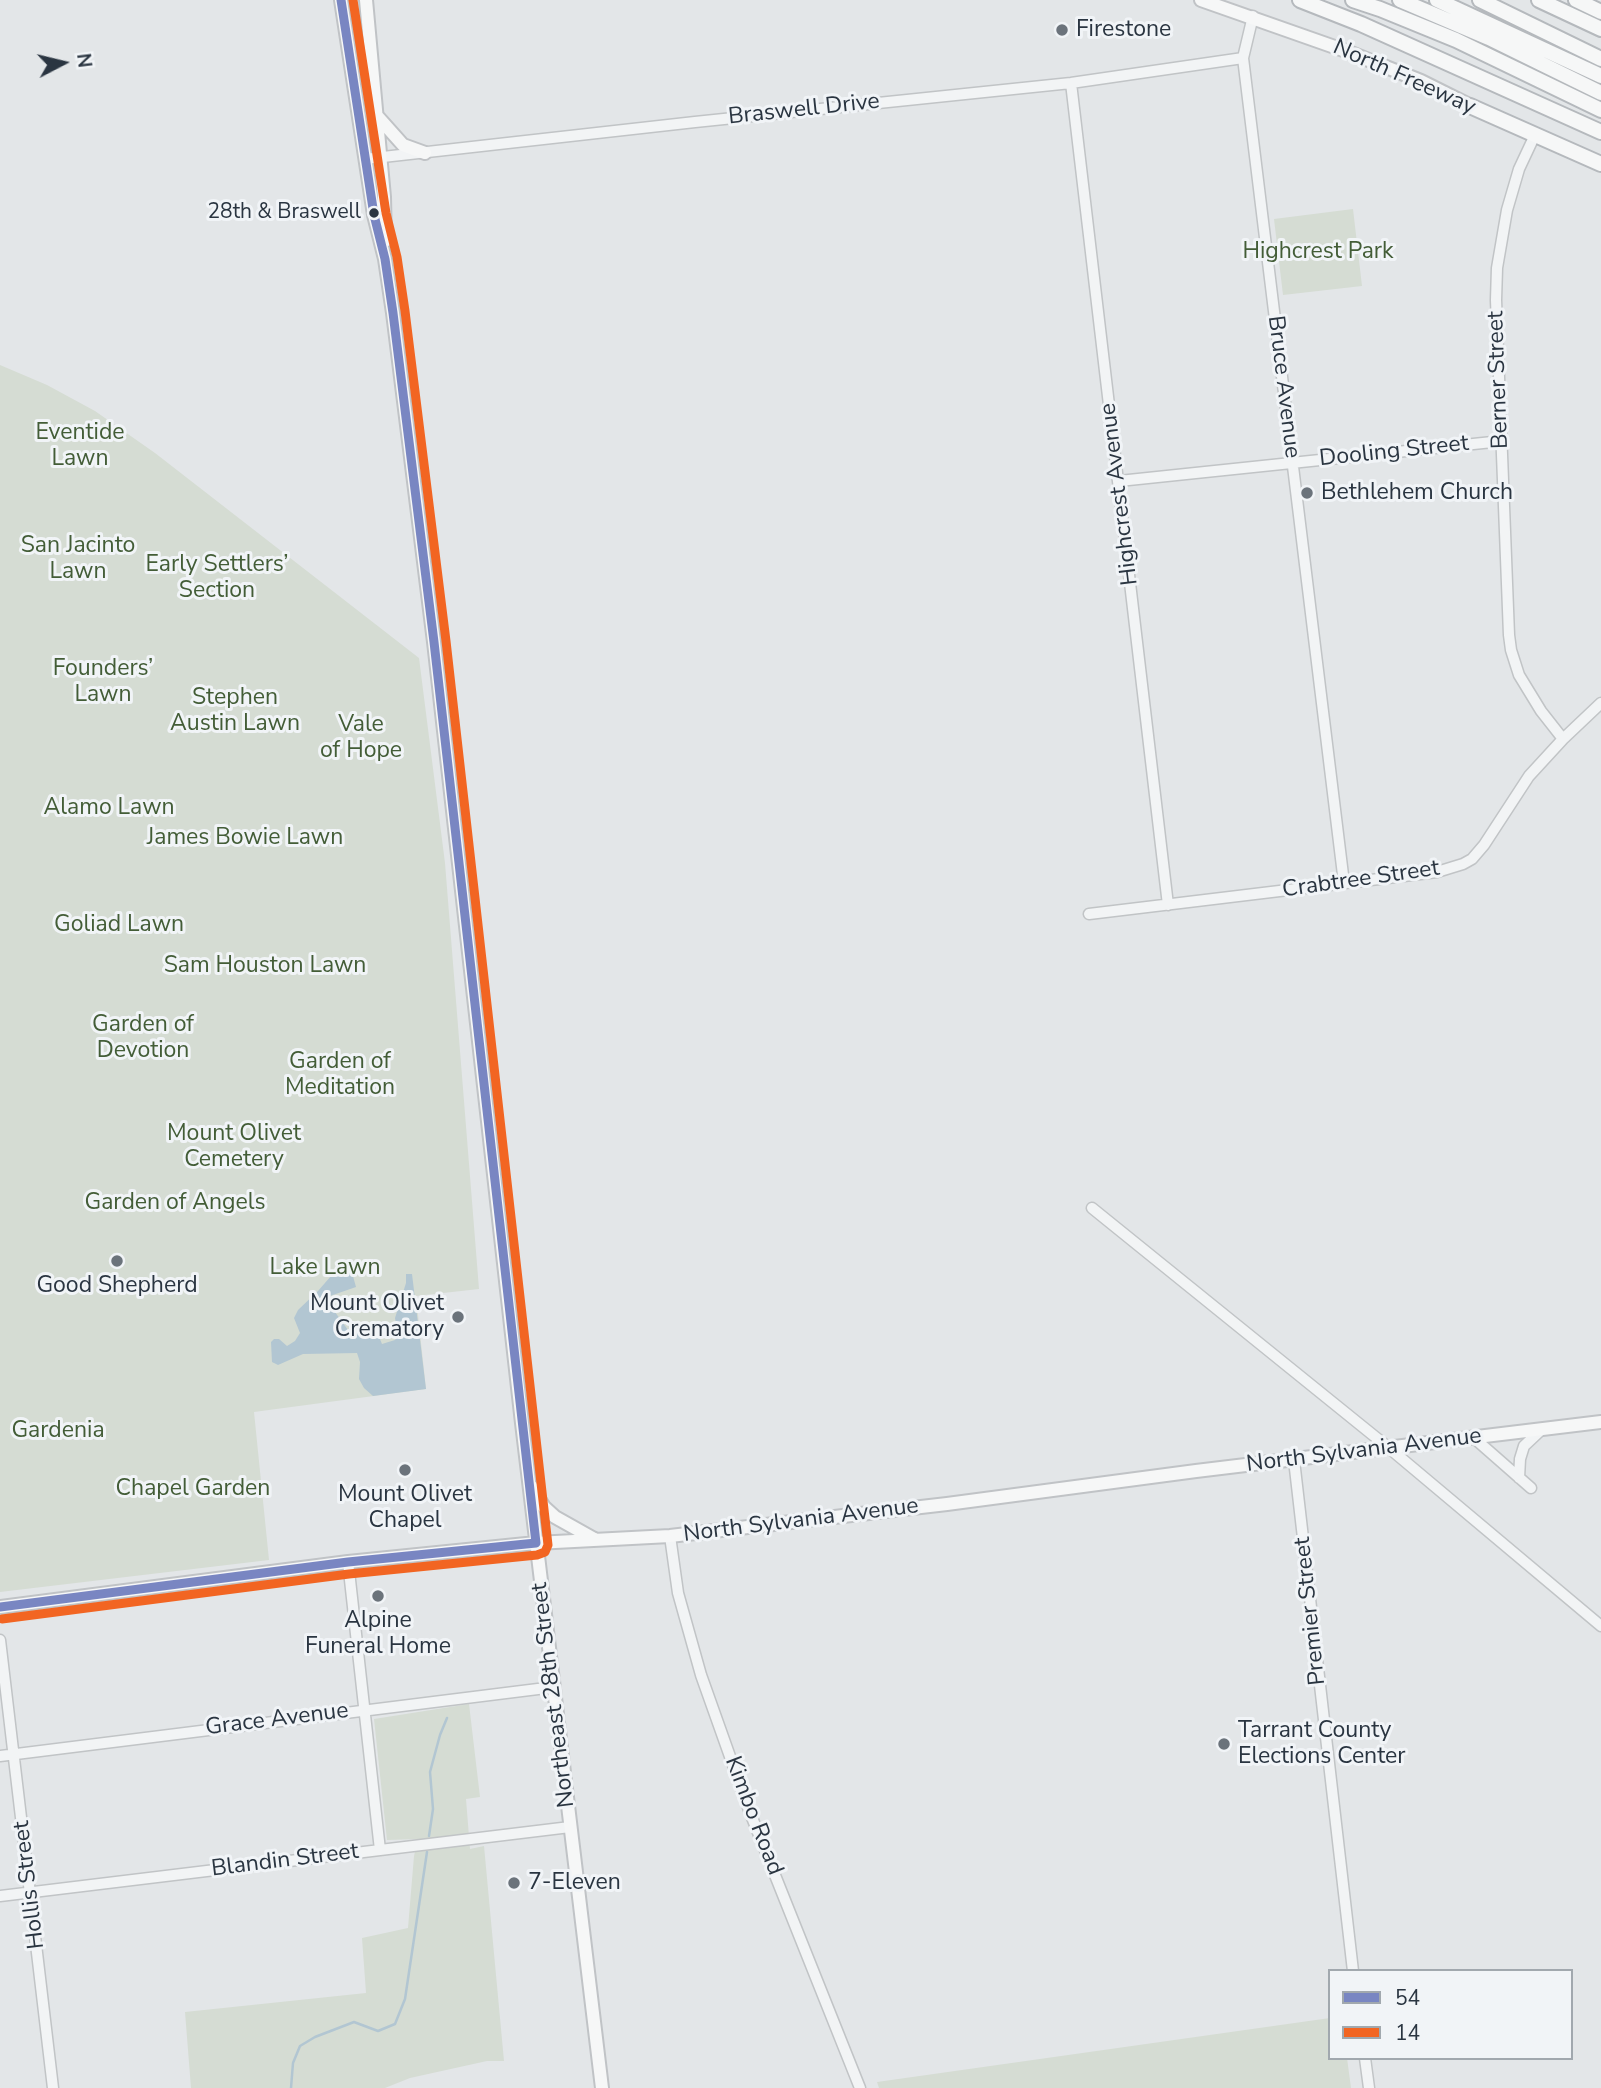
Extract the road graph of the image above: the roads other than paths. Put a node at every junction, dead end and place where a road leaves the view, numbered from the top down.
1 (341, 0) edge
2 (366, 0) edge
3 (1201, 0) edge
4 (1300, 0) edge
5 (1353, 0) edge
6 (1400, 0) edge
7 (1437, 0) edge
8 (1480, 0) edge
9 (1539, 0) edge
10 (1576, 0) edge
11 (1601, 12) edge
12 (1253, 16) junction
13 (1601, 29) edge
14 (1242, 58) junction
15 (1601, 59) edge
16 (1601, 76) edge
17 (1071, 83) junction
18 (1601, 93) edge
19 (1470, 106) junction
20 (1601, 110) edge
21 (378, 117) junction
22 (1601, 132) edge
23 (1534, 137) junction
24 (425, 153) junction
25 (381, 158) junction
26 (365, 159) junction
27 (1601, 164) edge
28 (1601, 169) edge
29 (385, 259) junction
30 (1502, 441) junction
31 (1293, 462) junction
32 (1119, 481) junction
33 (1601, 703) edge
34 (1563, 738) junction
35 (1344, 883) junction
36 (1168, 905) junction
37 (1088, 914) dead end
38 (1092, 1208) dead end
39 (1601, 1422) edge
40 (1542, 1429) junction
41 (1474, 1438) junction
42 (1389, 1448) junction
43 (1294, 1460) junction
44 (1520, 1478) junction
45 (528, 1482) junction
46 (1531, 1488) dead end
47 (670, 1536) junction
48 (596, 1540) junction
49 (536, 1543) junction
50 (348, 1562) junction
51 (0, 1607) edge
52 (1601, 1626) edge
53 (0, 1640) edge
54 (554, 1687) junction
55 (364, 1709) junction
56 (15, 1754) junction
57 (0, 1756) edge
58 (570, 1827) junction
59 (380, 1850) junction
60 (31, 1892) junction
61 (0, 1896) edge
62 (1353, 1969) edge
63 (1365, 2060) edge
64 (53, 2088) edge
65 (601, 2088) edge
66 (860, 2088) edge
67 (1369, 2088) edge

1 - 26 main road, Northeast 28th Street
2 - 21 main road, Northeast 28th Street
3 - 12 main road, North Freeway
4 - 22 highway, North Freeway
5 - 20 highway
6 - 18 highway
7 - 16 highway
8 - 15 highway
9 - 13 highway
10 - 11 highway
12 - 14 street
12 - 19 main road, North Freeway
14 - 17 street, Braswell Drive
14 - 31 street, Bruce Avenue
17 - 24 street, Braswell Drive
17 - 32 street, Highcrest Avenue
19 - 23 main road, North Freeway
19 - 27 highway
21 - 24 main road
21 - 25 main road, Northeast 28th Street
23 - 28 main road, North Freeway
23 - 30 street, Berner Street
24 - 25 street, Braswell Drive
25 - 26 street, Braswell Drive
25 - 29 main road, Northeast 28th Street
26 - 29 main road, Northeast 28th Street
29 - 45 main road, Northeast 28th Street
30 - 31 street, Dooling Street
30 - 34 street, Berner Street
31 - 32 street, Dooling Street
31 - 35 street, Bruce Avenue
32 - 36 street, Highcrest Avenue
33 - 34 street, Crabtree Street
34 - 35 street, Crabtree Street
35 - 36 street, Crabtree Street
36 - 37 street, Crabtree Street
38 - 42 street
39 - 40 main road, North Sylvania Avenue
40 - 41 main road, North Sylvania Avenue
40 - 44 street
41 - 42 main road, North Sylvania Avenue
41 - 44 street
42 - 43 main road, North Sylvania Avenue
42 - 52 street
43 - 47 main road, North Sylvania Avenue
43 - 62 street, Premier Street
44 - 46 street
45 - 48 main road
45 - 49 main road, Northeast 28th Street
47 - 48 main road, North Sylvania Avenue
47 - 66 street, Kimbo Road
48 - 49 main road, North Sylvania Avenue
49 - 50 main road, North Sylvania Avenue
49 - 54 main road, Northeast 28th Street
50 - 51 main road, North Sylvania Avenue
50 - 55 street
53 - 56 street, Hollis Street
54 - 55 street, Grace Avenue
54 - 58 main road, Northeast 28th Street
55 - 56 street, Grace Avenue
55 - 59 street
56 - 57 street, Grace Avenue
56 - 60 street, Hollis Street
58 - 59 street, Blandin Street
58 - 65 main road, Northeast 28th Street
59 - 60 street, Blandin Street
60 - 61 street, Blandin Street
60 - 64 street, Hollis Street
63 - 67 street

